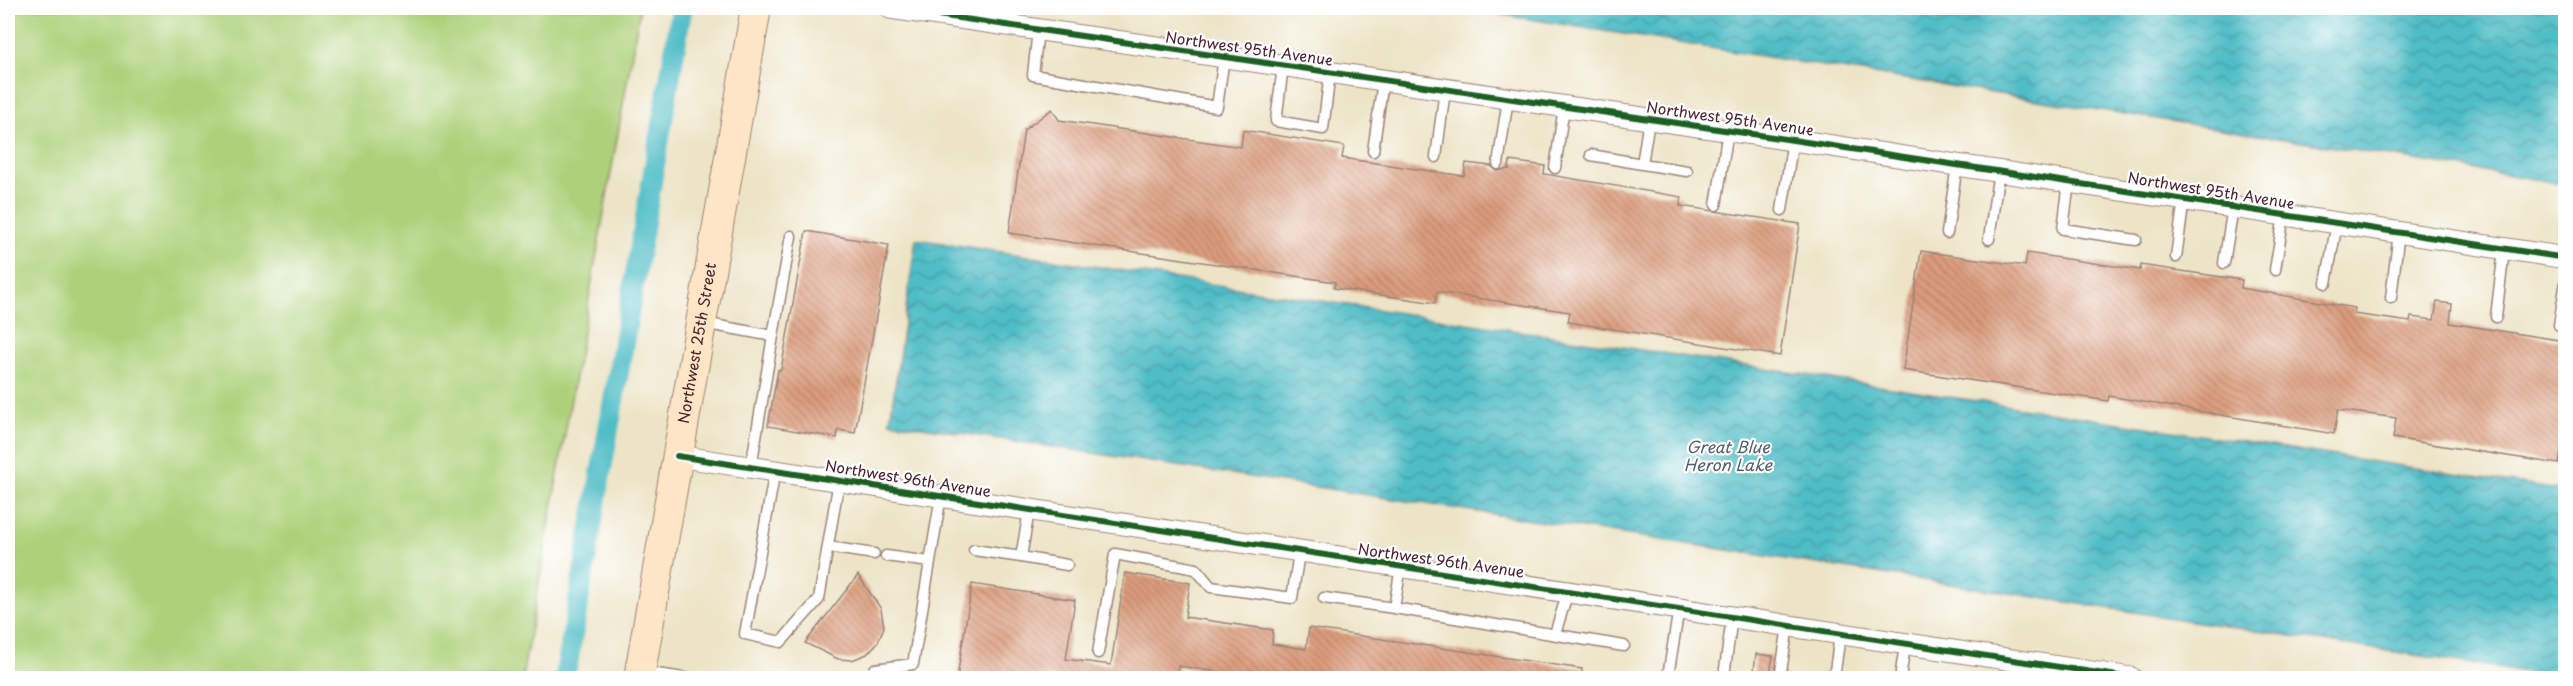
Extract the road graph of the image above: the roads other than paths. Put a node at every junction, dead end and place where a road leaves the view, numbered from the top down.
1 (756, 8) edge
2 (890, 8) edge
3 (1038, 30) junction
4 (1224, 57) junction
5 (1283, 66) junction
6 (1330, 73) junction
7 (1383, 81) junction
8 (1445, 90) junction
9 (1508, 99) junction
10 (1564, 107) junction
11 (1649, 120) junction
12 (1728, 131) junction
13 (1793, 140) junction
14 (1372, 151) dead end
15 (1591, 155) dead end
16 (1436, 158) dead end
17 (1498, 164) dead end
18 (1642, 164) junction
19 (1956, 165) junction
20 (1555, 168) dead end
21 (1687, 171) dead end
22 (1999, 171) junction
23 (2069, 182) junction
24 (2184, 200) junction
25 (1716, 205) dead end
26 (2233, 207) junction
27 (1782, 210) dead end
28 (2284, 215) junction
29 (2337, 223) junction
30 (2399, 232) junction
31 (1947, 233) dead end
32 (791, 236) dead end
33 (1989, 239) dead end
34 (2136, 240) dead end
35 (2504, 250) junction
36 (2176, 257) dead end
37 (2565, 258) edge
38 (2224, 263) dead end
39 (2275, 270) dead end
40 (2565, 281) edge
41 (2326, 283) dead end
42 (2391, 298) dead end
43 (2496, 317) dead end
44 (700, 322) junction
45 (2559, 325) dead end
46 (773, 336) junction
47 (677, 456) junction
48 (751, 467) junction
49 (775, 471) junction
50 (839, 480) junction
51 (941, 496) junction
52 (1029, 511) junction
53 (828, 548) junction
54 (974, 550) dead end
55 (1299, 553) junction
56 (874, 554) dead end
57 (886, 556) dead end
58 (1021, 557) junction
59 (930, 562) junction
60 (1067, 565) dead end
61 (1401, 567) junction
62 (1568, 591) junction
63 (1324, 598) dead end
64 (1394, 608) junction
65 (1678, 608) junction
66 (1732, 617) junction
67 (1788, 626) junction
68 (1555, 634) junction
69 (1840, 635) junction
70 (1624, 646) dead end
71 (1905, 646) junction
72 (1098, 653) dead end
73 (875, 669) dead end
74 (1669, 669) dead end
75 (639, 675) edge
76 (1724, 676) dead end
77 (684, 678) edge
78 (1780, 678) edge
79 (1834, 678) edge
80 (1900, 678) edge
81 (2131, 678) edge

1 - 44 main road, Northwest 25th Street
2 - 3 street, Northwest 95th Avenue
3 - 4 street, Northwest 95th Avenue
3 - 4 lane
4 - 5 street, Northwest 95th Avenue
5 - 6 street, Northwest 95th Avenue
5 - 6 lane
6 - 7 street, Northwest 95th Avenue
7 - 8 street, Northwest 95th Avenue
7 - 14 lane
8 - 9 street, Northwest 95th Avenue
8 - 16 lane
9 - 10 street, Northwest 95th Avenue
9 - 17 lane
10 - 11 street, Northwest 95th Avenue
10 - 20 lane
11 - 12 street, Northwest 95th Avenue
11 - 18 lane
12 - 13 street, Northwest 95th Avenue
12 - 25 lane
13 - 19 street, Northwest 95th Avenue
13 - 27 lane
15 - 18 lane
18 - 21 lane
19 - 22 street, Northwest 95th Avenue
19 - 31 lane
22 - 23 street, Northwest 95th Avenue
22 - 33 lane
23 - 24 street, Northwest 95th Avenue
23 - 34 lane
24 - 26 street, Northwest 95th Avenue
24 - 36 lane
26 - 28 street, Northwest 95th Avenue
26 - 38 lane
28 - 29 street, Northwest 95th Avenue
28 - 39 lane
29 - 30 street, Northwest 95th Avenue
29 - 41 lane
30 - 35 street, Northwest 95th Avenue
30 - 42 lane
32 - 46 lane
35 - 37 street, Northwest 95th Avenue
35 - 43 lane
40 - 45 lane
44 - 46 lane
44 - 47 main road, Northwest 25th Street
46 - 48 lane
47 - 48 street, Northwest 96th Avenue
47 - 75 main road, Northwest 25th Street
48 - 49 street, Northwest 96th Avenue
49 - 50 street, Northwest 96th Avenue
49 - 53 lane
50 - 51 street, Northwest 96th Avenue
50 - 53 lane
51 - 52 street, Northwest 96th Avenue
51 - 59 lane
52 - 55 street, Northwest 96th Avenue
52 - 58 lane
53 - 56 lane
54 - 58 lane
55 - 61 street, Northwest 96th Avenue
55 - 72 lane
57 - 59 lane
58 - 60 lane
59 - 73 lane
61 - 62 street, Northwest 96th Avenue
61 - 64 lane
62 - 65 street, Northwest 96th Avenue
62 - 68 lane
63 - 64 lane
64 - 68 lane
65 - 66 street, Northwest 96th Avenue
65 - 74 lane
66 - 67 street, Northwest 96th Avenue
66 - 76 lane
67 - 69 street, Northwest 96th Avenue
67 - 78 lane
68 - 70 lane
69 - 71 street, Northwest 96th Avenue
69 - 79 lane
71 - 80 lane
71 - 81 street, Northwest 96th Avenue
75 - 77 lane

